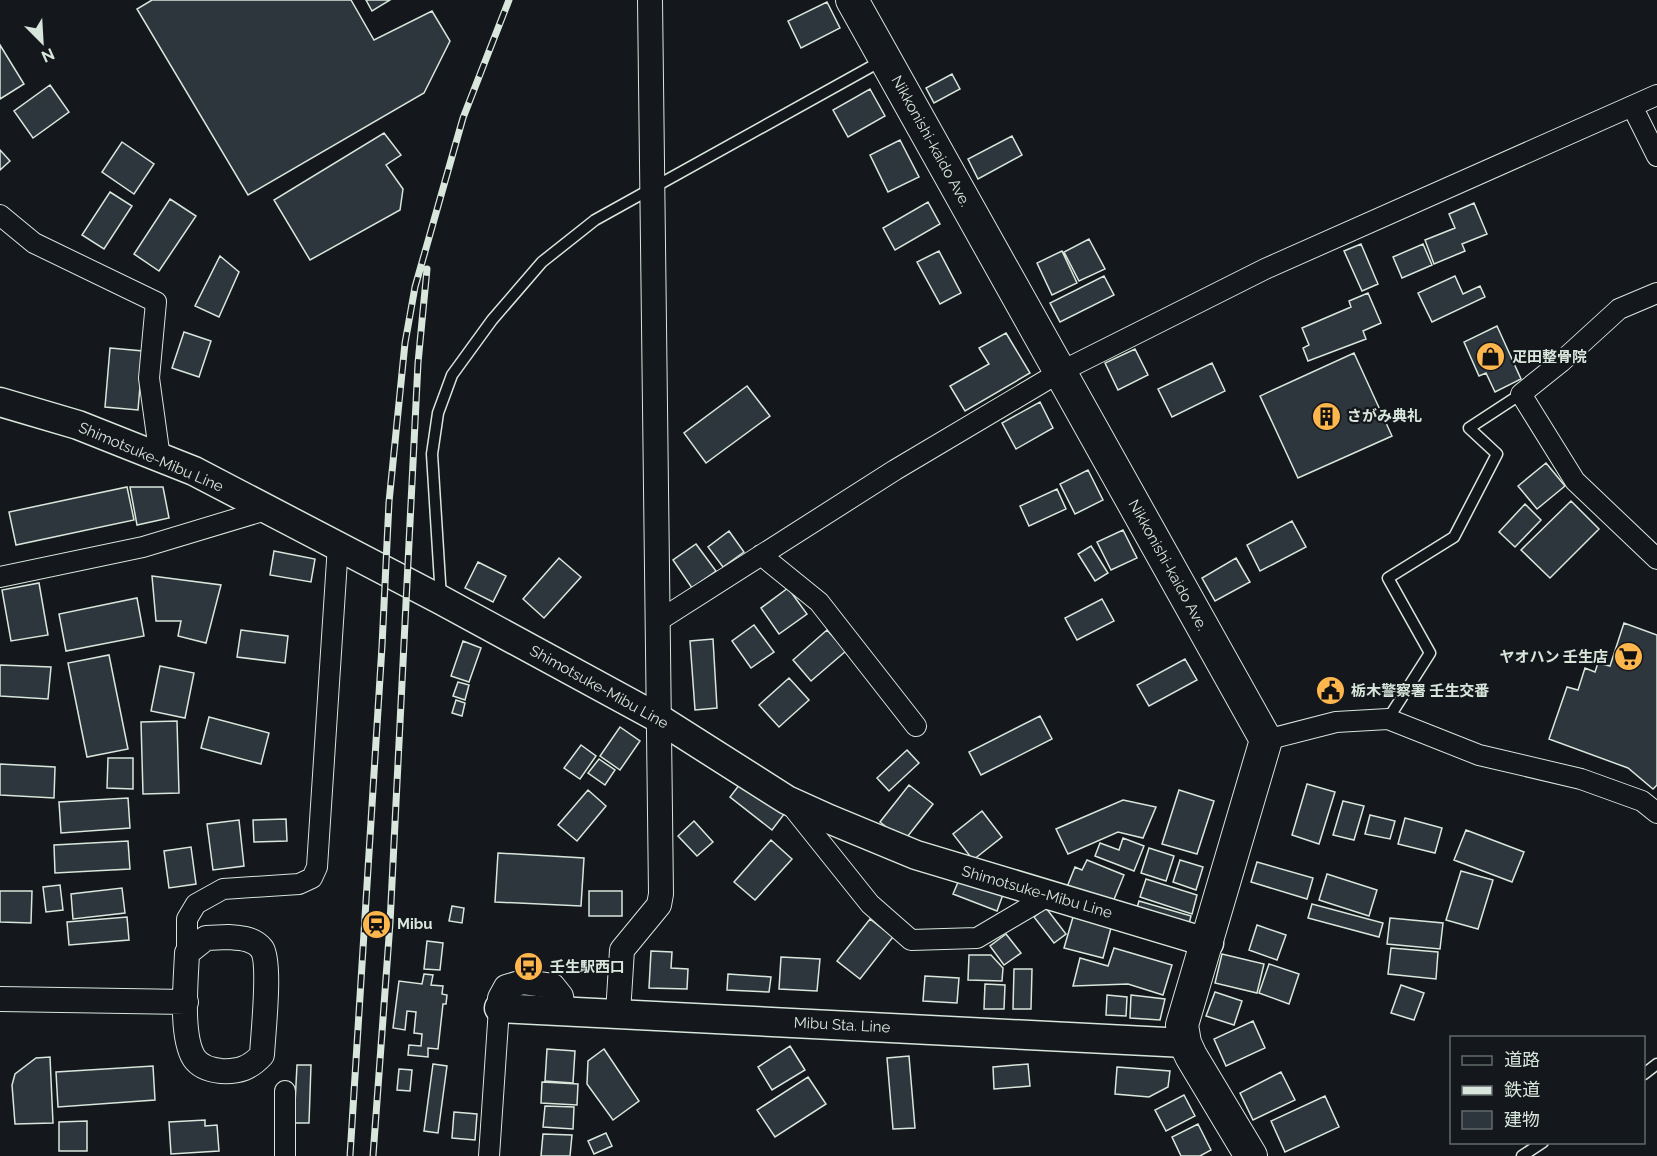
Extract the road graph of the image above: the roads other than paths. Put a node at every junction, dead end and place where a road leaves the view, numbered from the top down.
1 (650, 0) edge
2 (852, 0) edge
3 (886, 58) junction
4 (1657, 95) edge
5 (1632, 106) junction
6 (1657, 156) edge
7 (652, 189) junction
8 (0, 215) edge
9 (1657, 293) edge
10 (1059, 372) junction
11 (1521, 394) junction
12 (0, 402) edge
13 (160, 458) junction
14 (268, 509) junction
15 (338, 546) junction
16 (761, 555) junction
17 (1657, 559) edge
18 (0, 577) edge
19 (441, 600) junction
20 (658, 621) junction
21 (658, 718) junction
22 (1388, 719) junction
23 (916, 726) dead end
24 (1266, 741) junction
25 (787, 800) junction
26 (1657, 813) edge
27 (1048, 896) junction
28 (1209, 943) junction
29 (187, 953) junction
30 (0, 999) edge
31 (186, 1002) junction
32 (499, 1008) joint
33 (618, 1013) junction
34 (1185, 1043) junction
35 (1657, 1064) edge
36 (1645, 1073) edge
37 (285, 1090) dead end
38 (1541, 1144) edge
39 (285, 1156) edge
40 (489, 1156) edge
41 (1251, 1156) edge
42 (1522, 1156) edge

1 - 7 street
2 - 3 main road, Nikkonishi-kaido Ave.
3 - 7 lane
3 - 10 main road, Nikkonishi-kaido Ave.
4 - 5 street
5 - 6 street
5 - 10 street
7 - 19 lane
7 - 20 street
8 - 13 street
9 - 11 street
10 - 16 street
10 - 24 main road, Nikkonishi-kaido Ave.
11 - 17 street
11 - 22 lane
12 - 13 main road, Shimotsuke-Mibu Line
13 - 14 main road, Shimotsuke-Mibu Line
14 - 15 main road, Shimotsuke-Mibu Line
14 - 18 street
15 - 19 main road, Shimotsuke-Mibu Line
15 - 29 street
16 - 20 street
16 - 23 street
19 - 21 main road, Shimotsuke-Mibu Line
20 - 21 street
21 - 25 main road, Shimotsuke-Mibu Line
21 - 33 street
22 - 24 street
22 - 26 street
24 - 28 main road
25 - 27 main road, Shimotsuke-Mibu Line
25 - 27 street
27 - 28 main road, Shimotsuke-Mibu Line
28 - 34 main road
29 - 31 street
29 - 31 street
30 - 31 street
32 - 33 main road, Mibu Sta. Line
32 - 40 street
33 - 34 main road, Mibu Sta. Line
34 - 41 main road
35 - 36 lane
37 - 39 street
38 - 42 lane

